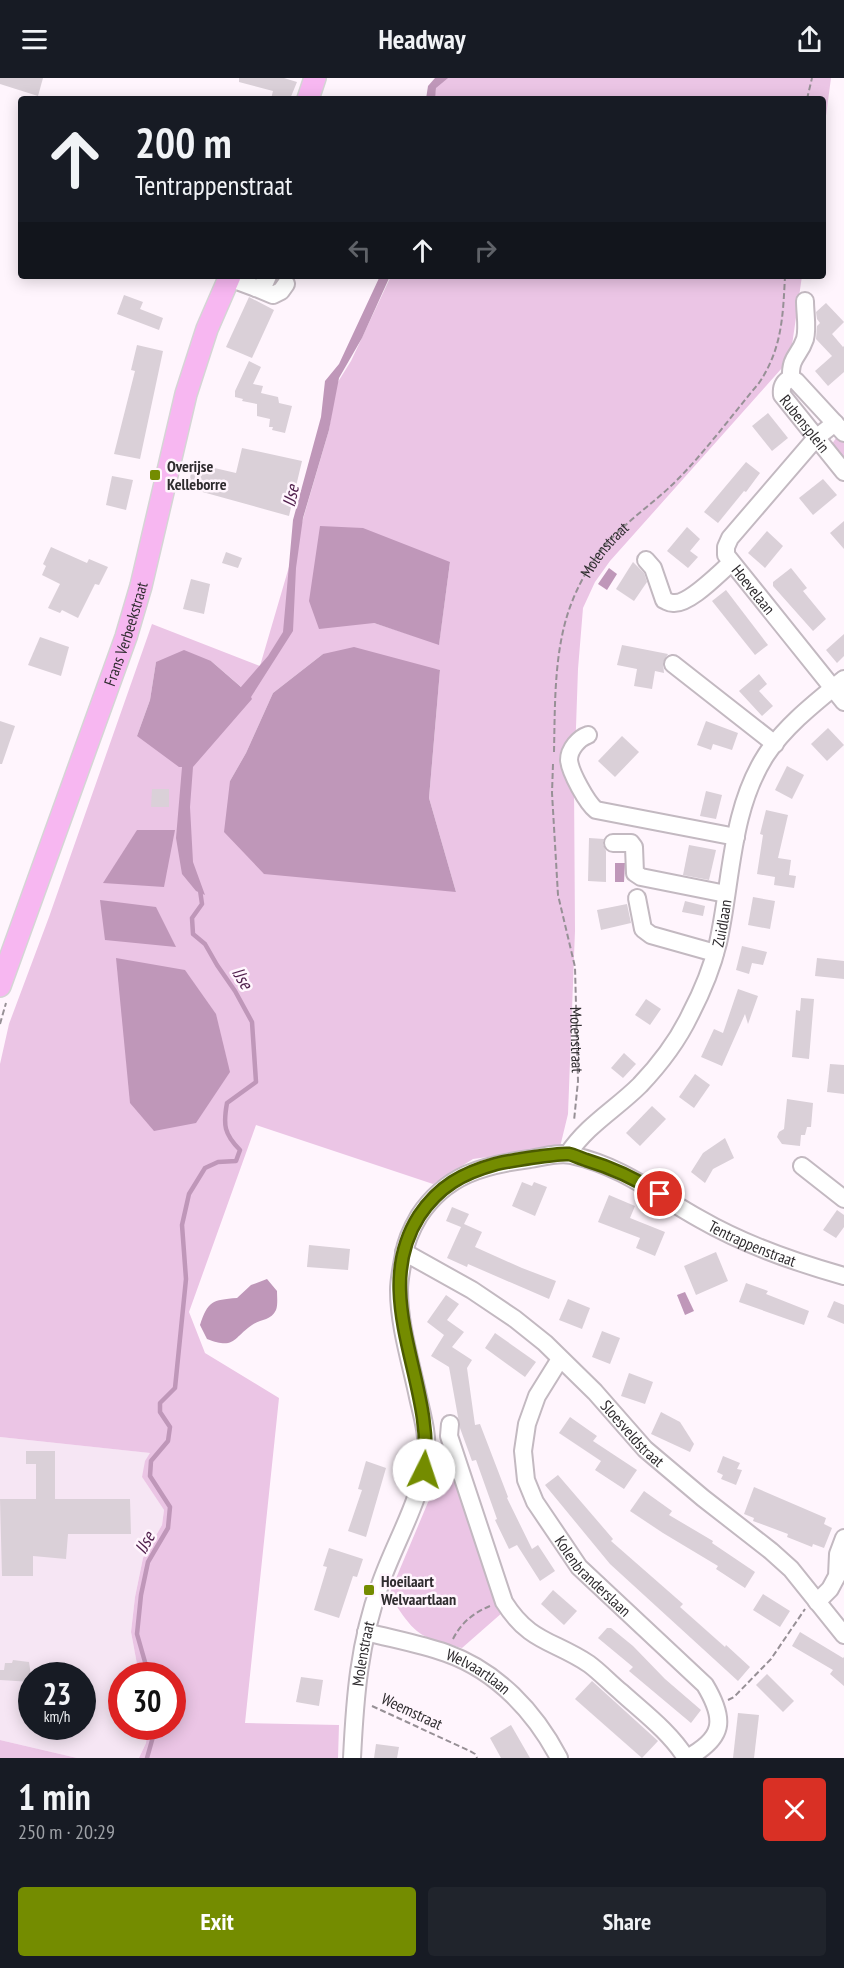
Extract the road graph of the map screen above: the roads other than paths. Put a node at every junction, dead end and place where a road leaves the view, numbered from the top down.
1 (315, 78) edge
2 (309, 96) edge
3 (229, 279) edge
4 (243, 279) edge
5 (262, 282) edge
6 (286, 284) dead end
7 (805, 301) dead end
8 (791, 378) junction
9 (839, 428) edge
10 (816, 438) junction
11 (844, 472) edge
12 (646, 560) dead end
13 (731, 563) junction
14 (673, 664) dead end
15 (838, 684) edge
16 (844, 702) edge
17 (588, 735) dead end
18 (775, 744) junction
19 (736, 837) junction
20 (613, 843) dead end
21 (726, 894) junction
22 (638, 898) dead end
23 (715, 953) junction
24 (0, 986) edge
25 (568, 1154) junction
26 (802, 1166) dead end
27 (844, 1199) edge
28 (404, 1252) junction
29 (844, 1276) edge
30 (560, 1359) junction
31 (450, 1424) dead end
32 (459, 1468) junction
33 (422, 1478) junction
34 (844, 1538) edge
35 (816, 1600) junction
36 (366, 1632) junction
37 (844, 1635) edge
38 (694, 1756) edge
39 (352, 1758) edge
40 (559, 1758) edge

1 - 2 main road
3 - 24 main road, Frans Verbeekstraat
4 - 5 street
5 - 6 street
7 - 8 street
8 - 9 street, Rubensplein
8 - 10 street, Rubensplein
9 - 10 street, Hoevelaan
10 - 11 street, Rubensplein
10 - 13 street, Hoevelaan
12 - 13 street
13 - 15 street, Hoevelaan
14 - 18 street
15 - 16 street, Hoevelaan
15 - 18 street, Zuidlaan
17 - 19 street
18 - 19 street, Zuidlaan
19 - 21 street, Zuidlaan
20 - 21 street
21 - 23 street, Zuidlaan
22 - 23 street
23 - 25 street, Zuidlaan
25 - 28 street, Molenstraat
25 - 29 street, Tentrappenstraat
26 - 27 street
28 - 30 street, Sloesveldstraat
28 - 33 street, Molenstraat
30 - 35 street, Sloesveldstraat
30 - 38 street, Kolenbranderslaan
31 - 32 street
32 - 33 street
32 - 38 street
33 - 36 street, Molenstraat
34 - 35 street
35 - 37 street, Sloesveldstraat
36 - 39 street, Molenstraat
36 - 40 street, Welvaartlaan

